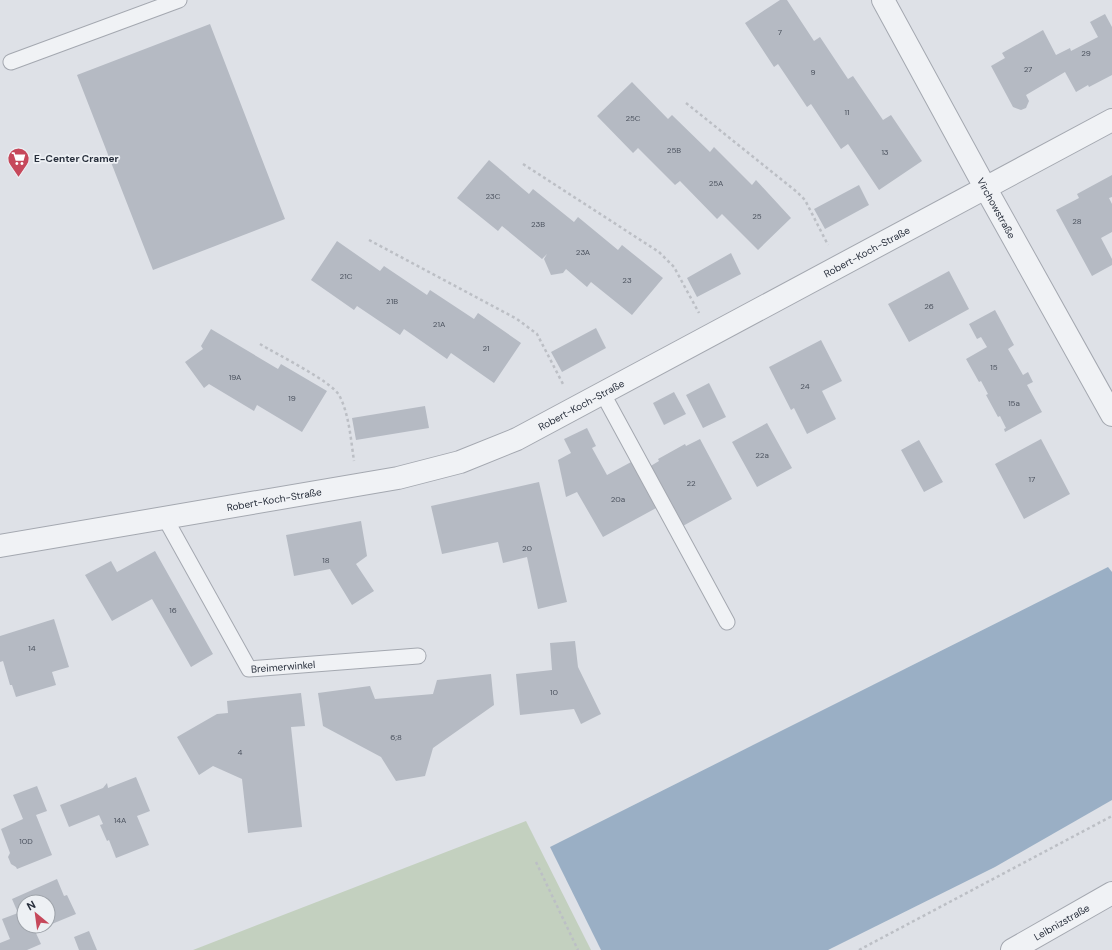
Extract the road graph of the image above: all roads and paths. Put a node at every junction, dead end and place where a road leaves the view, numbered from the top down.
1 (179, 0) edge
2 (883, 0) edge
3 (11, 62) dead end
4 (686, 103) dead end
5 (1112, 120) edge
6 (524, 164) dead end
7 (986, 189) junction
8 (369, 240) dead end
9 (839, 266) junction
10 (711, 335) junction
11 (260, 344) dead end
12 (603, 394) junction
13 (575, 408) junction
14 (1112, 415) edge
15 (357, 485) junction
16 (165, 518) junction
17 (0, 546) edge
18 (727, 622) dead end
19 (418, 656) dead end
20 (1112, 816) edge
21 (536, 862) dead end
22 (1112, 893) edge
23 (578, 950) edge
24 (859, 950) edge
25 (1012, 950) edge

1 - 3 lane
2 - 7 street, Virchowstraße
4 - 9 path
5 - 7 street, Robert-Koch-Straße
6 - 10 path
7 - 9 street, Robert-Koch-Straße
7 - 14 street, Virchowstraße
8 - 13 path
9 - 10 street, Robert-Koch-Straße
10 - 12 street, Robert-Koch-Straße
11 - 15 path
12 - 13 street, Robert-Koch-Straße
12 - 18 lane
13 - 15 street, Robert-Koch-Straße
15 - 16 street, Robert-Koch-Straße
16 - 17 street, Robert-Koch-Straße
16 - 19 lane, Breimerwinkel
20 - 24 path
21 - 23 path
22 - 25 street, Leibnizstraße

